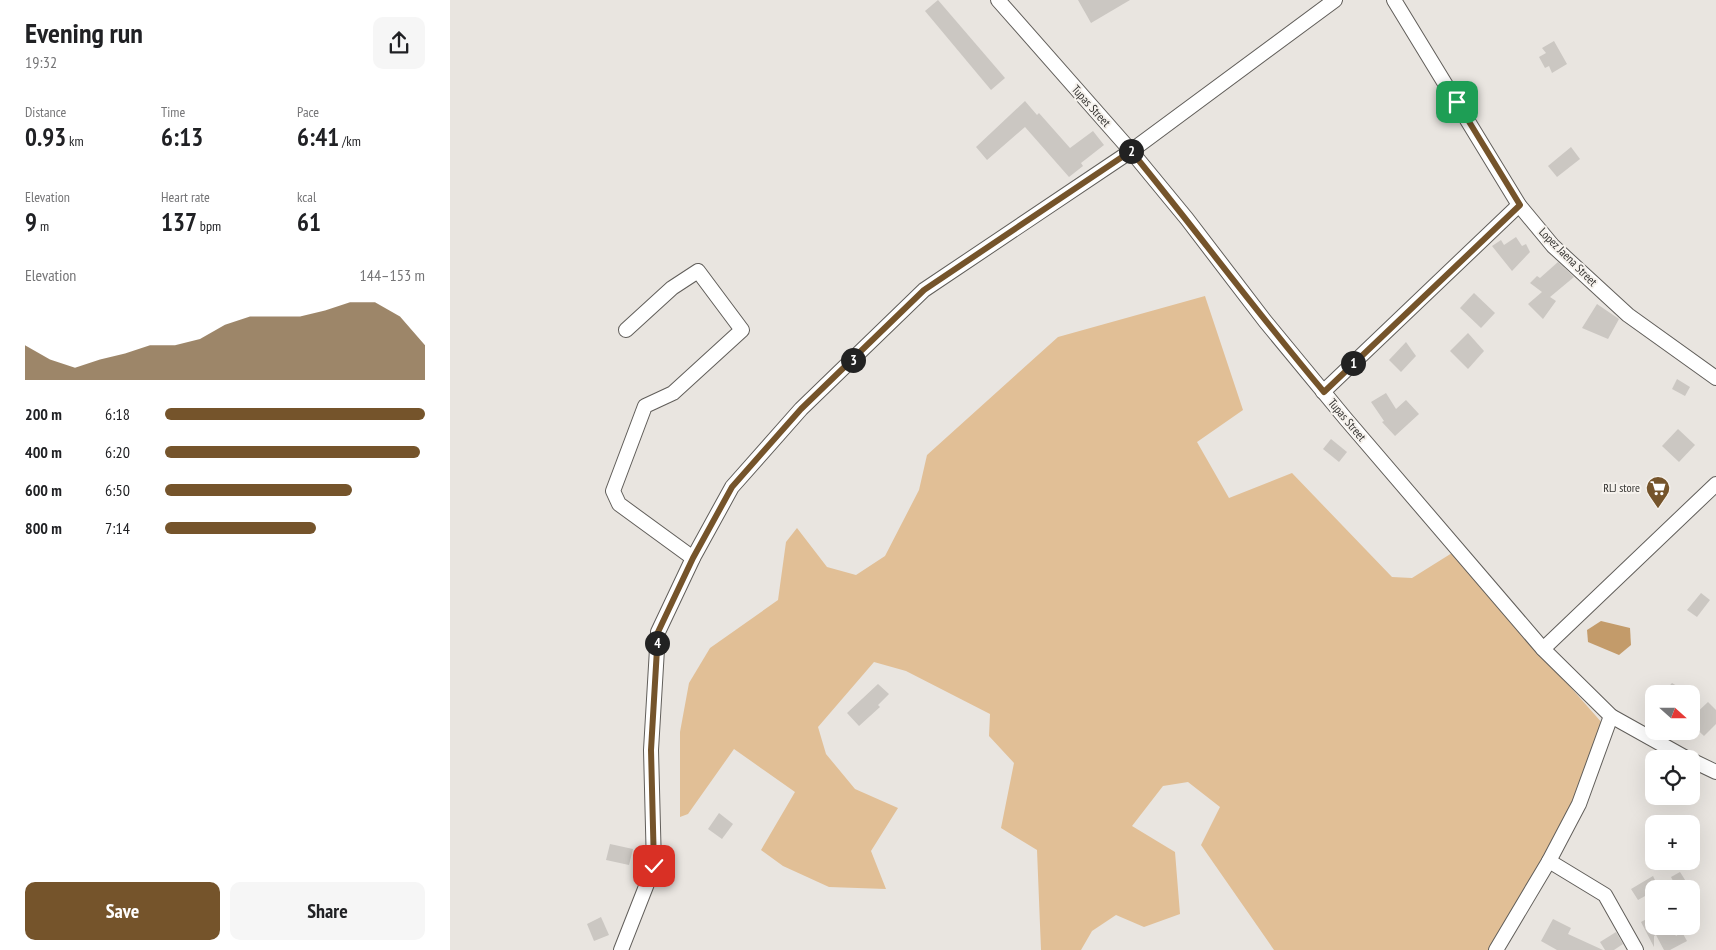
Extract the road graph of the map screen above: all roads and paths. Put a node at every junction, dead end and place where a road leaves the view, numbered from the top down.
1 (998, 0) edge
2 (1335, 0) edge
3 (1394, 0) edge
4 (1131, 151) junction
5 (1520, 205) junction
6 (626, 330) dead end
7 (1716, 378) edge
8 (1324, 392) junction
9 (1716, 484) edge
10 (693, 558) junction
11 (1544, 649) junction
12 (1611, 716) junction
13 (1673, 750) edge
14 (1700, 764) edge
15 (1716, 772) edge
16 (1549, 862) junction
17 (621, 950) edge
18 (1496, 950) edge
19 (1636, 950) edge

1 - 4 street, Tupas Street
2 - 4 street
3 - 5 street, Lopez Jaena Street
4 - 8 street, Tupas Street
4 - 10 street
5 - 7 street, Lopez Jaena Street
5 - 8 street
6 - 10 street
8 - 11 street, Tupas Street
9 - 11 street
10 - 17 street
11 - 12 street, Tupas Street
12 - 13 street, Tupas Street
12 - 16 street
14 - 15 street, Tupas Street
16 - 18 street
16 - 19 street

